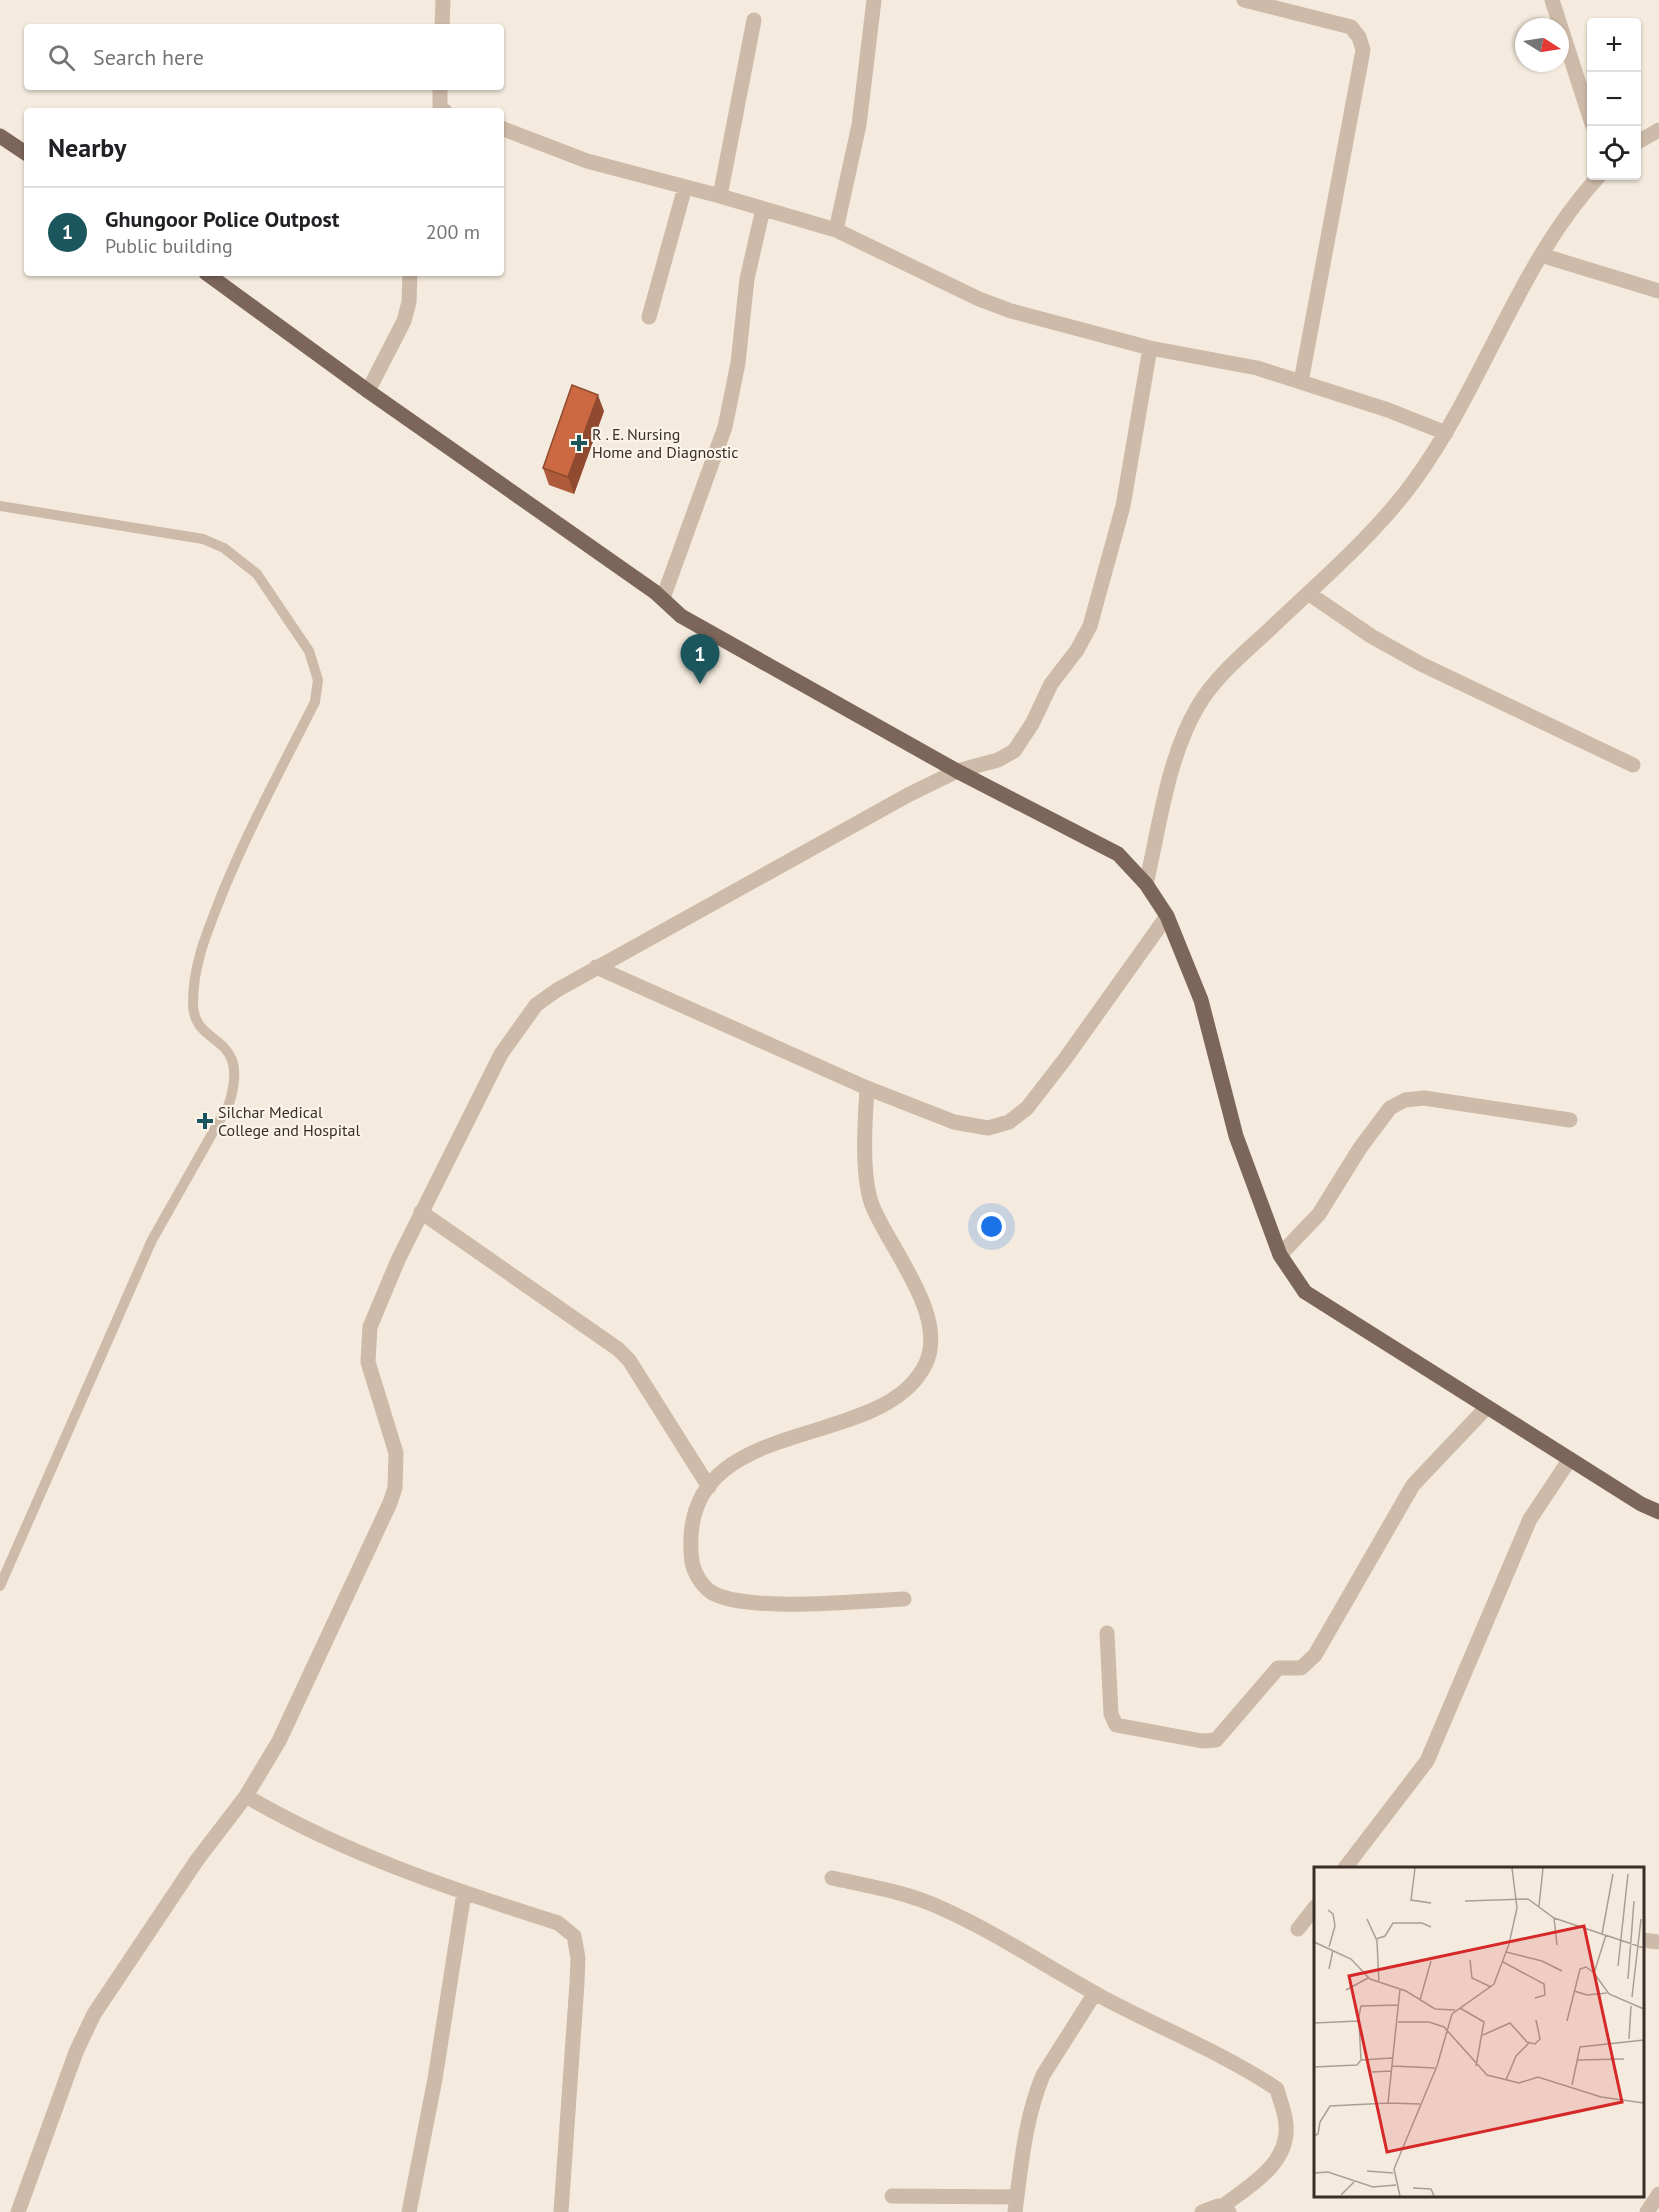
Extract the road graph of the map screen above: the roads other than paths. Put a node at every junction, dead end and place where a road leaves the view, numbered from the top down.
1 (443, 0) edge
2 (874, 0) edge
3 (1243, 0) edge
4 (1552, 0) edge
5 (754, 20) dead end
6 (442, 24) edge
7 (440, 90) edge
8 (442, 108) edge
9 (1587, 108) edge
10 (504, 129) edge
11 (1659, 130) edge
12 (0, 136) edge
13 (1641, 140) edge
14 (24, 152) edge
15 (1596, 180) edge
16 (685, 187) junction
17 (720, 196) junction
18 (763, 208) junction
19 (836, 230) junction
20 (1541, 255) junction
21 (210, 276) edge
22 (410, 276) edge
23 (1659, 291) edge
24 (649, 317) dead end
25 (1150, 348) junction
26 (1301, 382) junction
27 (368, 391) junction
28 (1446, 433) junction
29 (0, 506) edge
30 (1308, 593) junction
31 (663, 598) junction
32 (1633, 765) dead end
33 (957, 771) junction
34 (1146, 884) junction
35 (1167, 916) junction
36 (596, 967) junction
37 (867, 1088) junction
38 (1569, 1120) dead end
39 (421, 1212) junction
40 (1280, 1255) junction
41 (1487, 1407) junction
42 (1570, 1460) junction
43 (709, 1487) junction
44 (1659, 1512) edge
45 (0, 1586) edge
46 (904, 1599) dead end
47 (1107, 1633) dead end
48 (246, 1796) junction
49 (1347, 1867) edge
50 (832, 1878) dead end
51 (464, 1893) junction
52 (1314, 1909) edge
53 (1298, 1929) dead end
54 (1644, 1940) edge
55 (1659, 1942) edge
56 (1095, 1993) junction
57 (1659, 2194) edge
58 (892, 2196) dead end
59 (1016, 2205) edge
60 (1226, 2209) edge
61 (18, 2212) edge
62 (409, 2212) edge
63 (561, 2212) edge
64 (1202, 2212) edge
65 (1647, 2212) edge

1 - 6 street
2 - 19 street
3 - 26 street
4 - 9 street
5 - 17 street
7 - 8 street
10 - 16 street
11 - 13 street
12 - 14 main road
15 - 20 street
16 - 17 street
16 - 24 street
17 - 18 street
18 - 19 street
18 - 31 street
19 - 25 street
20 - 23 street
20 - 28 street
21 - 27 main road
22 - 27 street
25 - 26 street
25 - 33 street
26 - 28 street
27 - 31 main road
28 - 30 street
29 - 45 lane
30 - 32 street
30 - 34 street
31 - 33 main road
33 - 34 main road
33 - 36 street
34 - 35 main road
35 - 37 street
35 - 40 main road
36 - 37 street
36 - 39 street
37 - 43 street
38 - 40 street
39 - 43 street
39 - 48 street
40 - 41 main road
41 - 42 main road
41 - 47 street
42 - 44 main road
42 - 49 street
43 - 46 street
48 - 51 street
48 - 61 street
50 - 56 street
51 - 62 street
51 - 63 street
52 - 53 street
54 - 55 street
56 - 59 street
56 - 60 street
57 - 65 street
58 - 59 street
60 - 64 street

